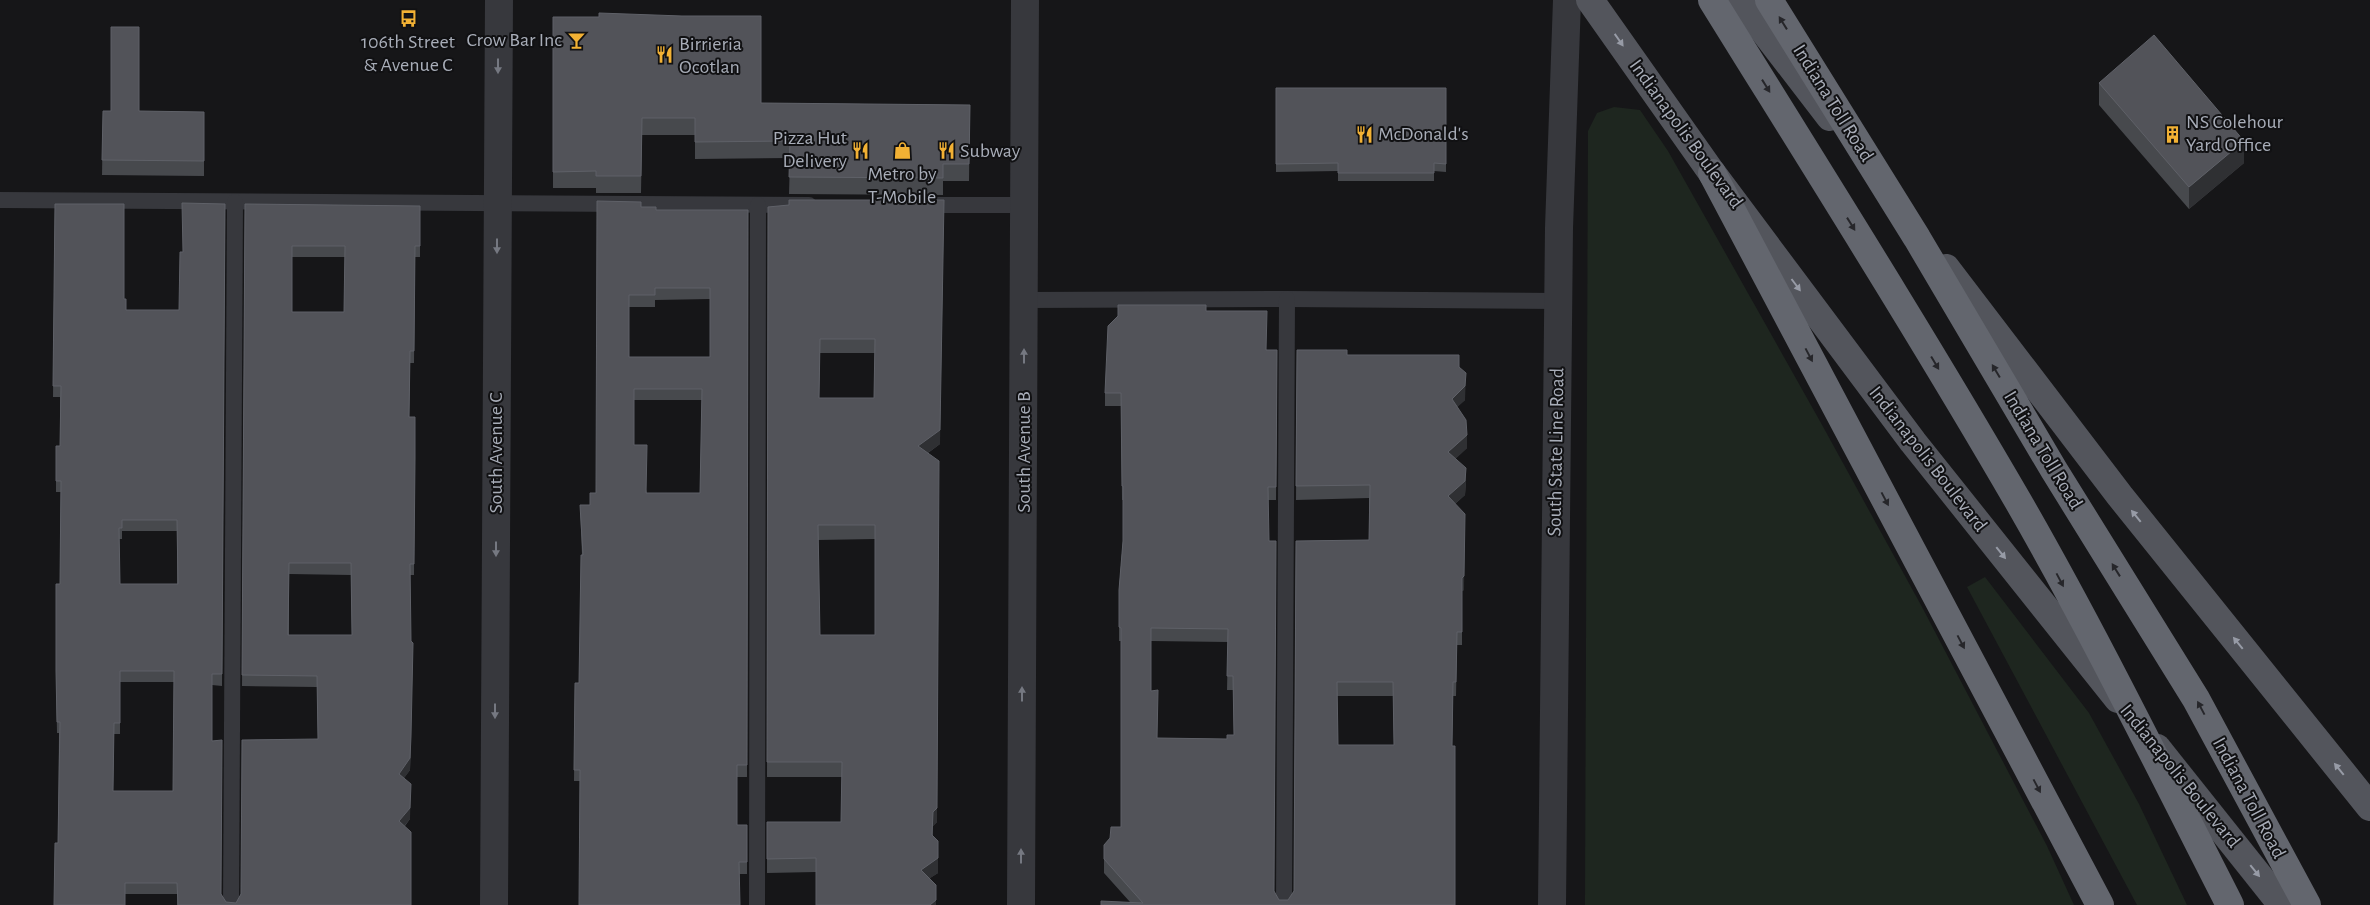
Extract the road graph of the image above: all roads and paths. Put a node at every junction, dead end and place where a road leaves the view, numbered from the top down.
1 (499, 0) edge
2 (1025, 0) edge
3 (1567, 0) edge
4 (1590, 0) edge
5 (1712, 0) edge
6 (1740, 0) edge
7 (1769, 0) edge
8 (1712, 173) junction
9 (0, 200) edge
10 (235, 202) junction
11 (498, 203) junction
12 (758, 205) junction
13 (825, 205) edge
14 (902, 205) edge
15 (1024, 205) junction
16 (1287, 299) junction
17 (1025, 300) junction
18 (1558, 301) junction
19 (2370, 807) edge
20 (231, 905) edge
21 (494, 905) edge
22 (757, 905) edge
23 (1021, 905) edge
24 (1284, 905) edge
25 (1552, 905) edge
26 (2100, 905) edge
27 (2230, 905) edge
28 (2282, 905) edge
29 (2308, 905) edge

1 -> 11 street, South Avenue C
2 - 15 street, South Avenue B
3 - 18 street, South State Line Road
4 -> 8 main road, Indianapolis Boulevard
5 -> 27 highway, bridge
19 -> 6 main road
29 -> 7 highway, Indiana Toll Road, bridge
8 -> 26 highway
8 -> 28 main road, Indianapolis Boulevard
9 - 10 lane
10 - 11 lane
10 - 20 lane
11 - 12 lane
11 -> 21 street, South Avenue C
12 - 13 lane
12 - 22 lane
14 - 15 lane
15 - 17 street, South Avenue B
16 - 17 lane
16 - 18 lane
16 - 24 lane
23 -> 17 street, South Avenue B
18 - 25 street, South State Line Road

